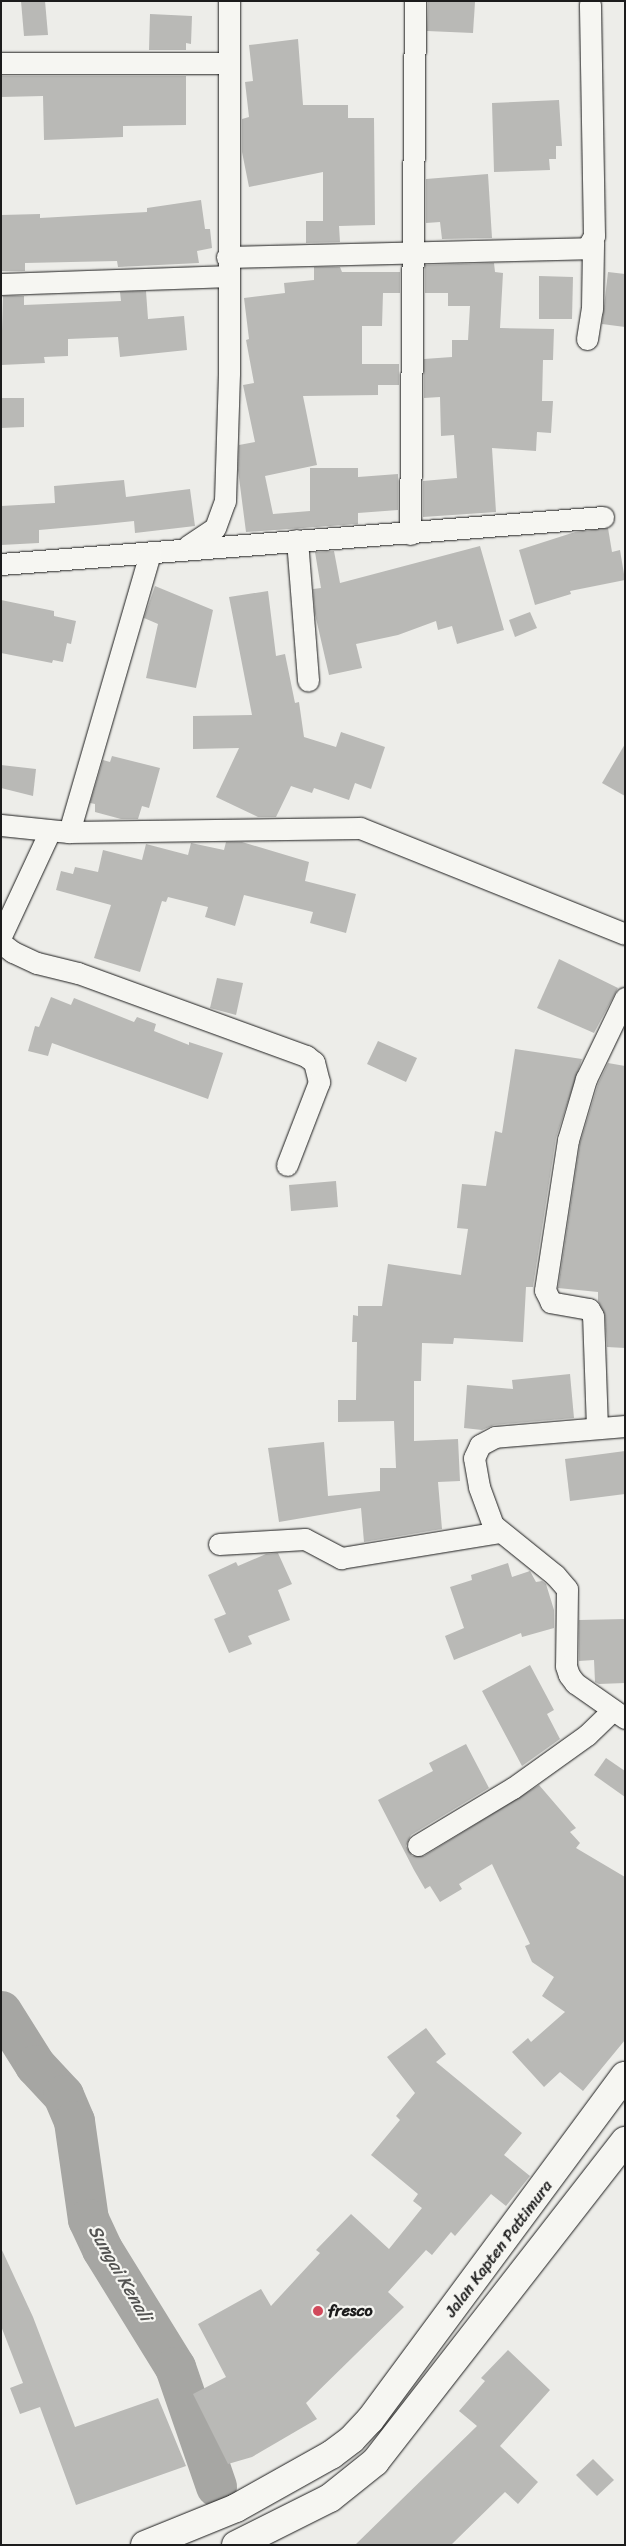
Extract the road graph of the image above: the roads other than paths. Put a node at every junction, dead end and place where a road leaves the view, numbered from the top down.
1 (229, 1) edge
2 (415, 1) edge
3 (590, 4) dead end
4 (1, 63) edge
5 (227, 63) junction
6 (593, 242) junction
7 (411, 250) junction
8 (227, 266) junction
9 (1, 284) edge
10 (587, 339) dead end
11 (603, 517) dead end
12 (410, 534) junction
13 (297, 540) junction
14 (183, 548) junction
15 (150, 553) junction
16 (1, 564) edge
17 (308, 681) dead end
18 (1, 825) edge
19 (60, 832) junction
20 (625, 934) edge
21 (1, 936) edge
22 (1, 942) edge
23 (625, 998) edge
24 (287, 1166) dead end
25 (625, 1426) edge
26 (597, 1428) junction
27 (499, 1532) junction
28 (219, 1544) dead end
29 (619, 1714) edge
30 (418, 1845) dead end
31 (625, 2076) edge
32 (625, 2141) edge
33 (570, 2154) junction
34 (598, 2175) junction
35 (370, 2420) junction
36 (394, 2440) junction
37 (145, 2545) edge
38 (236, 2545) edge

1 - 5 street
2 - 7 street
3 - 6 street
4 - 5 street
5 - 8 street
6 - 7 street
6 - 10 street
7 - 8 street
7 - 12 street
8 - 9 street
8 - 14 street
11 - 12 street
12 - 13 street
13 - 14 street
13 - 17 street
14 - 15 street
15 - 16 street
15 - 19 street
18 - 19 street
19 - 20 street
19 - 21 street
22 - 24 street
23 - 26 street
25 - 26 street
26 - 27 street
27 - 28 street
27 - 29 street
29 - 30 street
31 - 33 main road, Jalan Kapten Pattimura
32 - 34 main road, Jalan Kapten Pattimura
33 - 34 main road
33 - 35 main road, Jalan Kapten Pattimura
34 - 36 main road, Jalan Kapten Pattimura
35 - 36 main road
35 - 37 main road, Jalan Kapten Pattimura
36 - 38 main road, Jalan Kapten Pattimura

